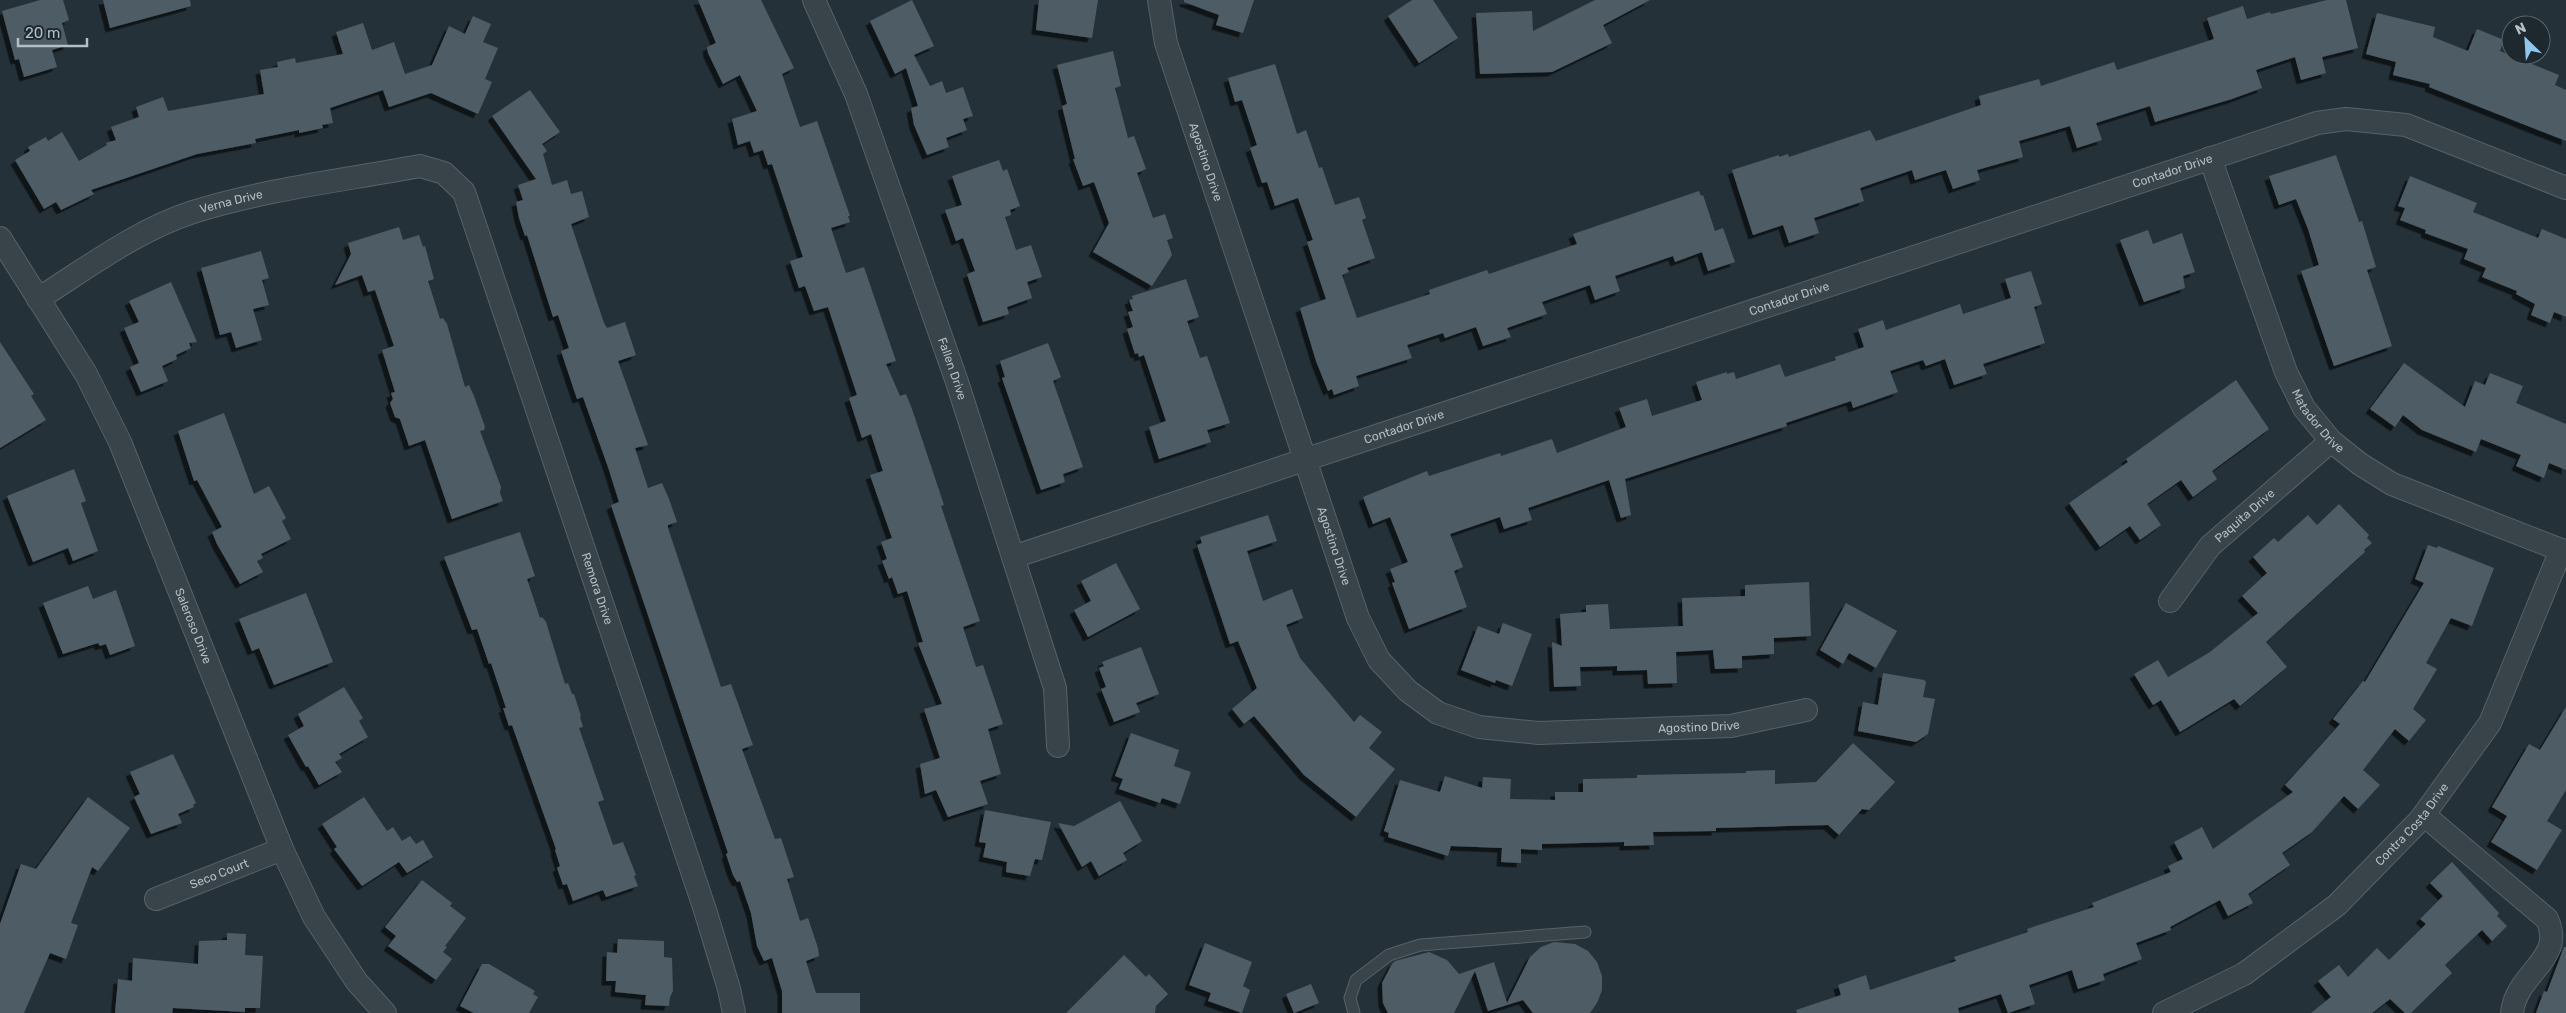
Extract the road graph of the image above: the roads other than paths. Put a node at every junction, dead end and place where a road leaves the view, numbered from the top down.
1 (814, 0) edge
2 (1160, 0) edge
3 (2210, 158) junction
4 (444, 172) joint
5 (2566, 188) edge
6 (0, 238) edge
7 (38, 299) junction
8 (2331, 441) junction
9 (1306, 461) junction
10 (2563, 551) edge
11 (1013, 557) junction
12 (2170, 601) dead end
13 (1806, 710) dead end
14 (1058, 746) dead end
15 (2424, 815) junction
16 (282, 849) junction
17 (156, 899) dead end
18 (1585, 932) dead end
19 (385, 1013) edge
20 (734, 1013) edge
21 (1354, 1013) edge
22 (2164, 1013) edge
23 (2512, 1013) edge

1 - 11 street, Fallen Drive
2 - 9 street, Agostino Drive
3 - 5 street, Contador Drive
3 - 8 street, Matador Drive
3 - 9 street, Contador Drive
4 - 7 street, Verna Drive
4 - 20 street, Remora Drive
6 - 7 street, Saleroso Drive
7 - 16 street, Saleroso Drive
8 - 10 street, Matador Drive
8 - 12 street, Paquita Drive
9 - 11 street, Contador Drive
9 - 13 street, Agostino Drive
10 - 15 street, Contra Costa Drive
11 - 14 street, Fallen Drive
15 - 22 street, Contra Costa Drive
15 - 23 street
16 - 17 street, Seco Court
16 - 19 street, Saleroso Drive
18 - 21 lane

